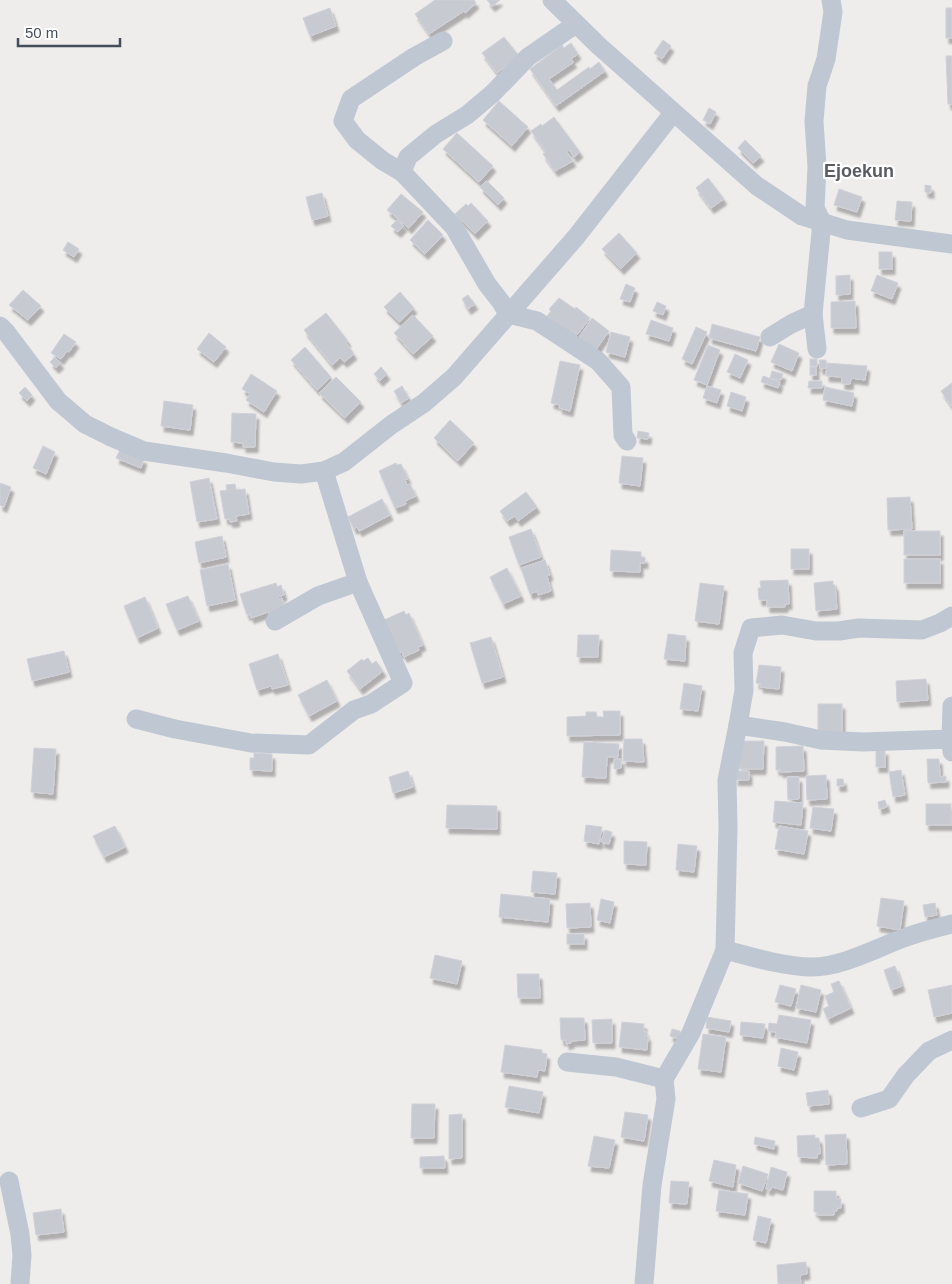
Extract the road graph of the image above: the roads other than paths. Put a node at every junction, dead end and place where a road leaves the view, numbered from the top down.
1 (552, 0) edge
2 (831, 0) edge
3 (576, 24) junction
4 (443, 41) dead end
5 (674, 113) junction
6 (402, 172) junction
7 (822, 222) junction
8 (952, 244) edge
9 (508, 314) junction
10 (813, 314) junction
11 (0, 326) edge
12 (770, 337) dead end
13 (817, 349) dead end
14 (627, 441) dead end
15 (324, 471) junction
16 (358, 582) junction
17 (952, 616) edge
18 (275, 621) dead end
19 (952, 706) edge
20 (136, 719) dead end
21 (738, 726) junction
22 (951, 746) edge
23 (952, 924) edge
24 (724, 950) junction
25 (952, 1040) edge
26 (568, 1062) dead end
27 (664, 1079) junction
28 (861, 1108) dead end
29 (9, 1181) dead end
30 (20, 1284) edge
31 (644, 1284) edge

1 - 3 street
2 - 7 street
3 - 5 street
3 - 6 street
4 - 6 street
5 - 7 street
5 - 9 street
6 - 9 street
7 - 8 street
7 - 10 street
9 - 14 street
9 - 15 street
10 - 12 street
10 - 13 street
11 - 15 street
15 - 16 street
16 - 18 street
16 - 20 street
17 - 21 street
19 - 22 street
21 - 22 street
21 - 24 street
23 - 24 street
24 - 27 street
25 - 28 street
26 - 27 street
27 - 31 street
29 - 30 street

